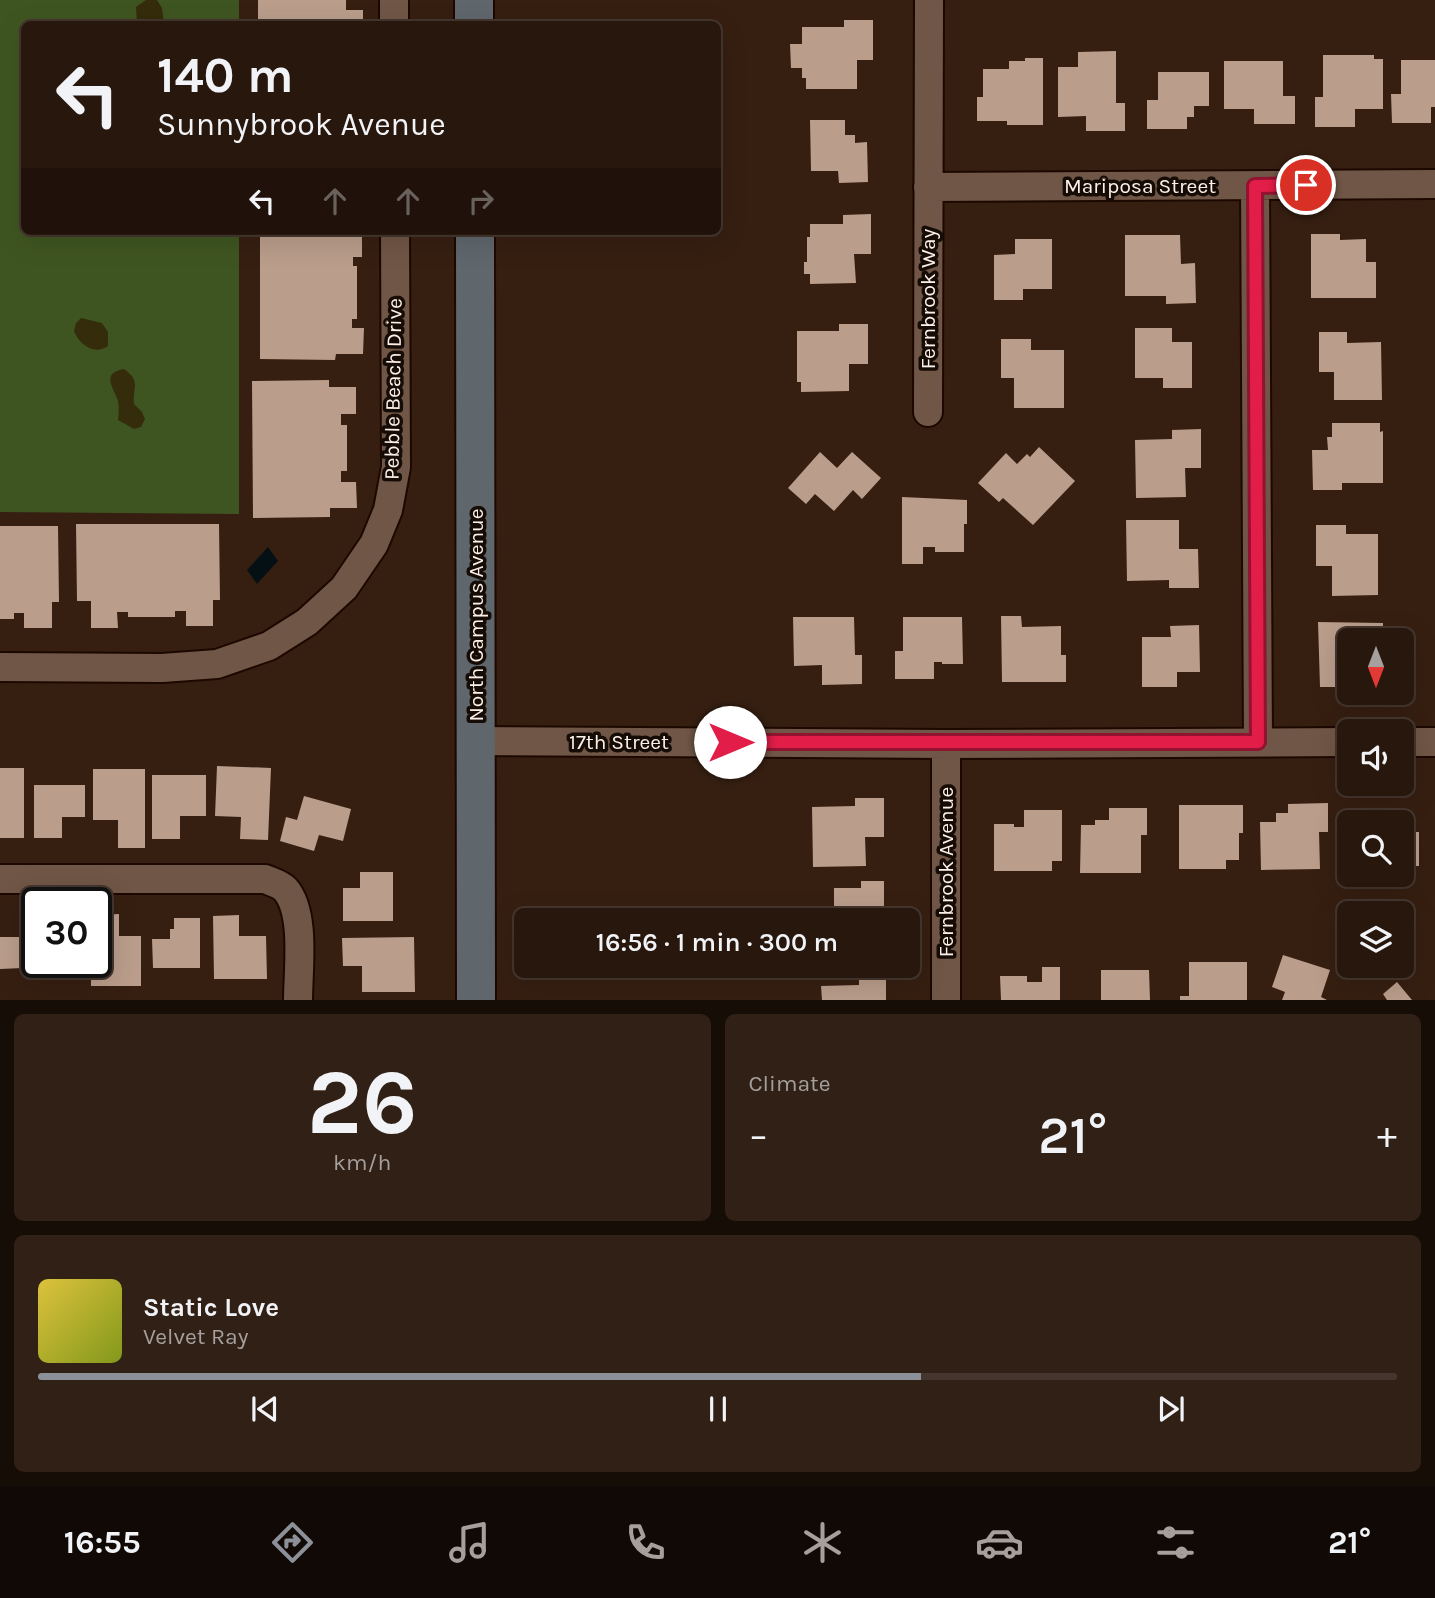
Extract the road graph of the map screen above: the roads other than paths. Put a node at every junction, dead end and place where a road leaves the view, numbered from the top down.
1 (394, 0) edge
2 (474, 0) edge
3 (929, 0) edge
4 (394, 21) edge
5 (474, 21) edge
6 (1435, 184) edge
7 (1255, 186) junction
8 (928, 187) junction
9 (395, 235) edge
10 (475, 235) edge
11 (928, 412) dead end
12 (0, 667) edge
13 (476, 741) junction
14 (1258, 742) junction
15 (1337, 742) edge
16 (1414, 742) edge
17 (1435, 742) edge
18 (946, 744) junction
19 (0, 879) edge
20 (298, 999) edge
21 (476, 999) edge
22 (946, 999) edge

1 - 4 street
2 - 5 main road
3 - 8 street
6 - 7 street, Mariposa Street
7 - 8 street, Mariposa Street
7 - 14 street
8 - 11 street, Fernbrook Way
9 - 12 street, Pebble Beach Drive
10 - 13 main road, North Campus Avenue
13 - 18 street, 17th Street
13 - 21 main road, North Campus Avenue
14 - 15 street, 17th Street
14 - 18 street, 17th Street
16 - 17 street
18 - 22 street, Fernbrook Avenue
19 - 20 street

